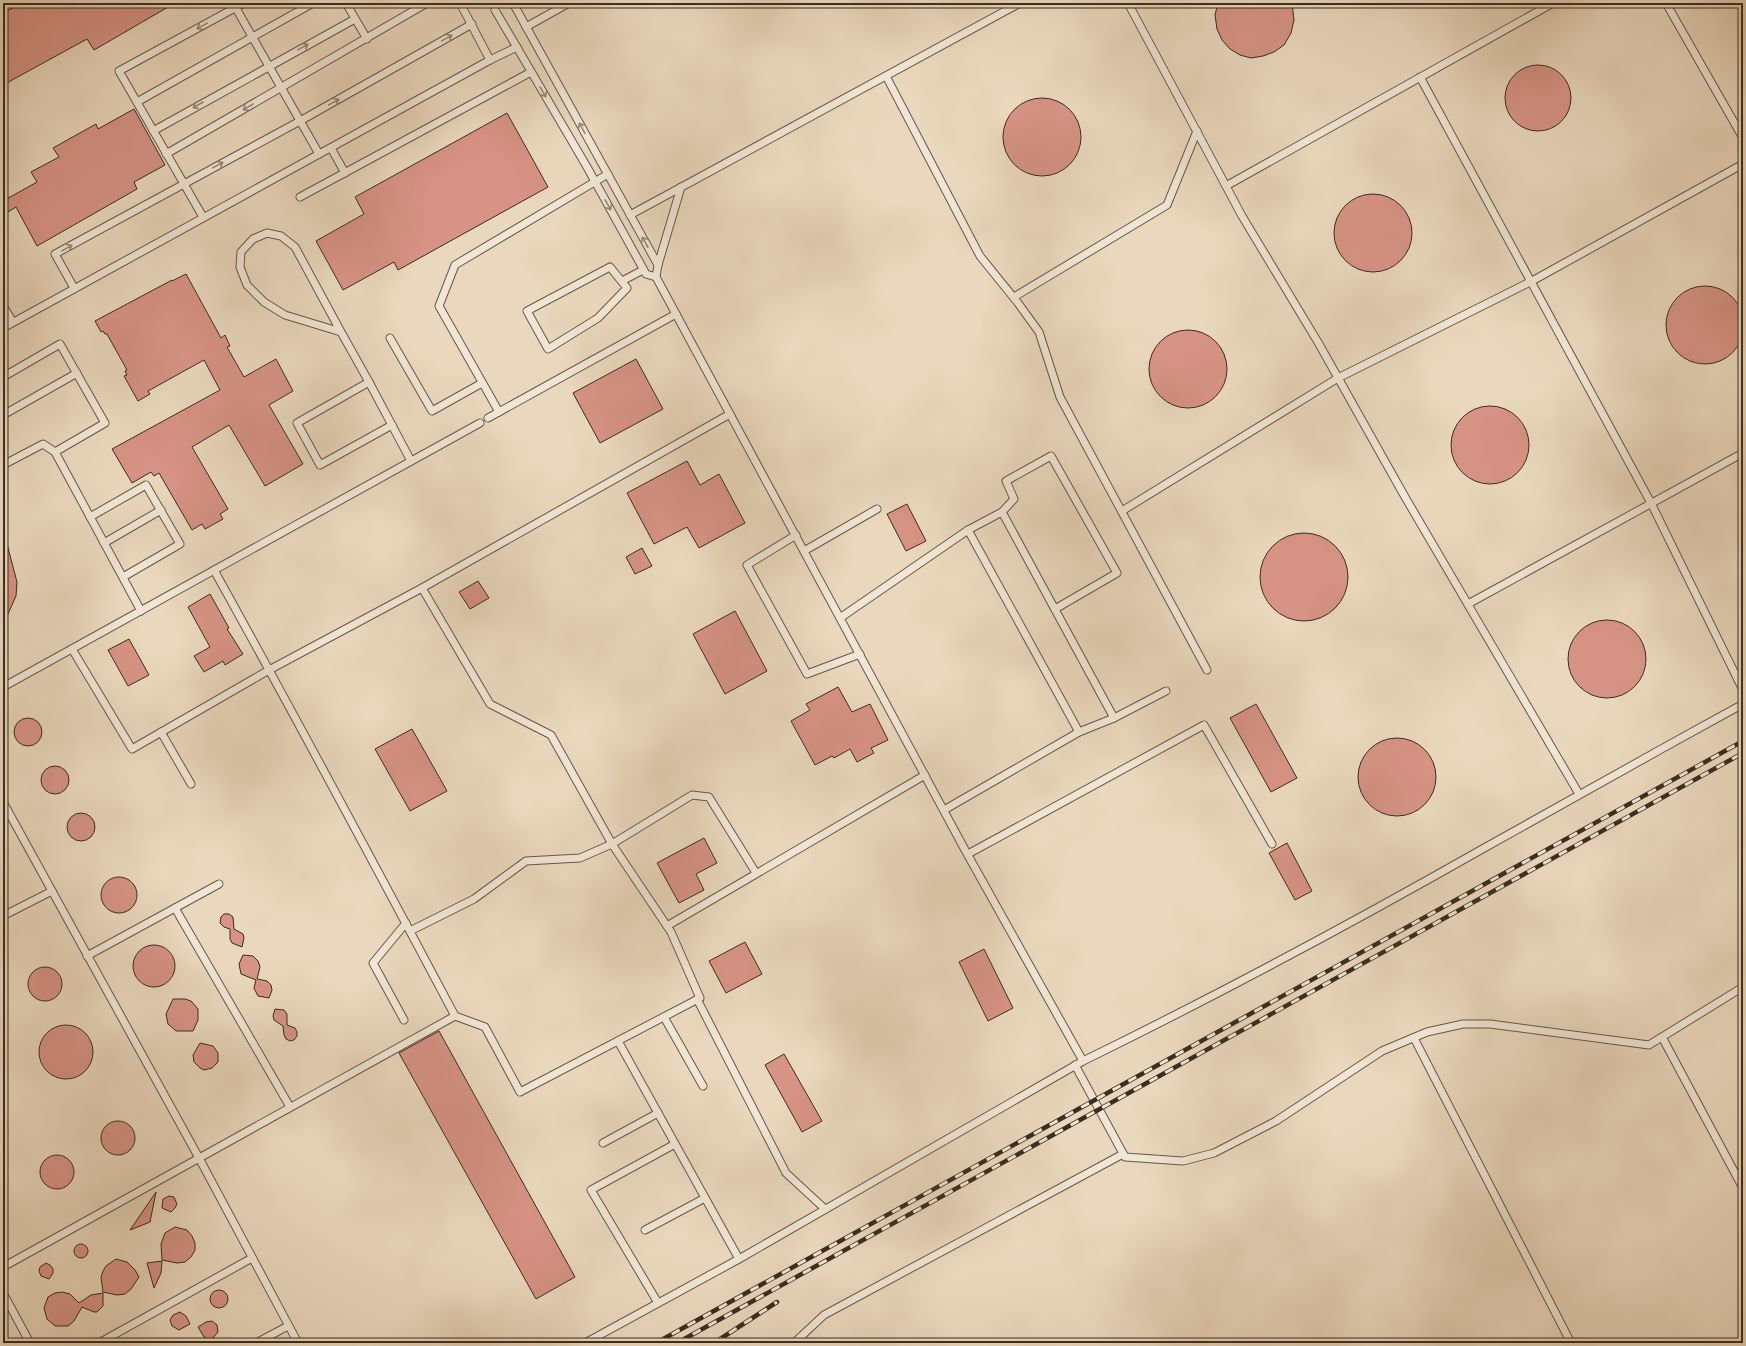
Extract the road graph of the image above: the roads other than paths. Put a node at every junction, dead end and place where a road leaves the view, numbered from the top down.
1 (244, 3) edge
2 (313, 3) edge
3 (346, 3) edge
4 (427, 3) edge
5 (460, 3) edge
6 (513, 3) edge
7 (570, 3) edge
8 (1020, 3) edge
9 (1128, 3) edge
10 (1553, 3) edge
11 (1666, 3) edge
12 (235, 5) edge
13 (496, 10) dead end
14 (355, 19) junction
15 (472, 24) junction
16 (526, 27) junction
17 (252, 37) junction
18 (367, 38) junction
19 (517, 47) junction
20 (490, 60) junction
21 (269, 65) junction
22 (531, 72) junction
23 (886, 76) junction
24 (1420, 77) junction
25 (282, 88) junction
26 (137, 102) junction
27 (300, 121) junction
28 (153, 131) junction
29 (1196, 131) junction
30 (1743, 138) edge
31 (331, 148) junction
32 (166, 154) junction
33 (319, 154) junction
34 (1743, 164) edge
35 (345, 173) junction
36 (608, 174) junction
37 (595, 182) junction
38 (183, 184) junction
39 (1226, 186) junction
40 (681, 187) junction
41 (300, 197) dead end
42 (630, 214) junction
43 (202, 217) junction
44 (658, 265) junction
45 (644, 270) junction
46 (656, 277) junction
47 (622, 281) junction
48 (1532, 281) junction
49 (74, 288) junction
50 (1014, 297) junction
51 (3, 306) edge
52 (676, 314) junction
53 (13, 322) junction
54 (3, 328) edge
55 (341, 332) junction
56 (390, 338) dead end
57 (77, 373) junction
58 (3, 377) edge
59 (1338, 378) junction
60 (368, 382) junction
61 (482, 383) junction
62 (499, 412) junction
63 (730, 414) junction
64 (3, 415) edge
65 (488, 418) dead end
66 (480, 423) dead end
67 (392, 425) junction
68 (55, 452) junction
69 (1743, 453) edge
70 (412, 461) junction
71 (3, 465) edge
72 (1651, 503) junction
73 (877, 509) dead end
74 (161, 510) junction
75 (1122, 511) junction
76 (1002, 512) junction
77 (90, 517) junction
78 (968, 530) junction
79 (796, 535) junction
80 (104, 543) junction
81 (804, 551) junction
82 (214, 570) junction
83 (123, 577) junction
84 (422, 588) junction
85 (1468, 604) junction
86 (1055, 609) junction
87 (141, 611) junction
88 (840, 618) junction
89 (72, 649) junction
90 (860, 654) junction
91 (269, 670) junction
92 (1207, 670) dead end
93 (3, 687) edge
94 (1743, 690) edge
95 (1166, 691) dead end
96 (1743, 704) edge
97 (1114, 718) junction
98 (161, 732) junction
99 (1079, 732) junction
100 (925, 775) junction
101 (191, 784) dead end
102 (1579, 794) junction
103 (3, 802) edge
104 (944, 810) junction
105 (612, 844) junction
106 (1272, 844) dead end
107 (968, 854) junction
108 (756, 873) junction
109 (219, 884) dead end
110 (52, 891) junction
111 (175, 908) junction
112 (3, 916) edge
113 (406, 923) junction
114 (667, 926) junction
115 (410, 931) junction
116 (88, 956) junction
117 (1743, 987) edge
118 (697, 999) junction
119 (455, 1016) junction
120 (664, 1017) junction
121 (404, 1020) dead end
122 (1662, 1037) junction
123 (1414, 1038) junction
124 (618, 1040) junction
125 (1083, 1061) junction
126 (1075, 1065) junction
127 (703, 1086) dead end
128 (290, 1107) junction
129 (658, 1113) junction
130 (603, 1143) dead end
131 (675, 1144) junction
132 (1123, 1154) junction
133 (198, 1158) junction
134 (1743, 1188) edge
135 (705, 1198) junction
136 (825, 1209) junction
137 (645, 1230) dead end
138 (252, 1258) junction
139 (738, 1259) junction
140 (3, 1267) edge
141 (3, 1293) edge
142 (658, 1303) junction
143 (288, 1326) junction
144 (30, 1343) edge
145 (99, 1343) edge
146 (256, 1343) edge
147 (298, 1343) edge
148 (584, 1343) edge
149 (794, 1343) edge
150 (1571, 1343) edge

1 - 12 lane
2 - 17 lane
3 - 14 lane
4 - 18 lane
5 - 15 lane
6 - 16 lane
7 - 16 lane
8 - 23 lane
9 - 29 lane
10 - 24 lane
11 - 30 lane
12 - 17 lane
12 -> 26 lane
13 - 19 lane
14 - 18 lane
21 -> 14 lane
15 - 20 lane
27 -> 15 lane
36 -> 16 lane
17 - 21 lane
17 - 26 lane
18 - 25 lane
19 - 20 lane
19 - 22 lane
20 - 31 lane
21 - 25 lane
21 -> 28 lane
22 - 35 lane
22 -> 37 lane
23 - 40 lane
23 - 50 lane
24 - 39 lane
24 - 48 lane
25 - 27 lane
25 -> 32 lane
26 - 28 lane
27 - 33 lane
38 -> 27 lane
28 - 32 lane
29 - 39 lane
29 - 50 lane
31 - 33 lane
31 - 35 lane
32 - 38 lane
33 - 43 lane
34 - 48 lane
35 - 41 lane
36 - 37 lane
36 - 42 lane
37 -> 45 lane
37 - 61 lane
38 - 43 lane
49 -> 38 lane
39 - 59 lane
40 - 42 lane
40 - 44 lane
44 -> 42 lane
43 - 49 lane
44 - 46 lane
45 - 46 lane
45 - 47 lane
46 - 52 lane
47 - 47 lane
48 - 59 lane
48 - 72 lane
49 - 53 lane
50 - 75 lane
51 - 53 lane
52 - 62 lane
52 - 63 lane
53 - 54 lane
55 - 55 lane
55 - 60 lane
56 - 61 lane
57 - 58 lane
57 - 64 lane
57 - 68 lane
59 - 75 lane
59 - 85 lane
60 - 67 lane
60 - 67 lane
61 - 62 lane
62 - 65 lane
63 - 79 lane
63 - 84 lane
66 - 70 lane
67 - 70 lane
68 - 71 lane
68 - 77 lane
69 - 72 lane
70 - 82 lane
72 - 85 lane
72 - 94 lane
73 - 81 lane
74 - 77 lane
74 - 80 lane
74 - 83 lane
75 - 92 lane
76 - 78 lane
76 - 86 lane
76 - 86 lane
77 - 80 lane
78 - 88 lane
78 - 99 lane
79 - 81 lane
79 - 90 lane
80 - 83 lane
81 - 88 lane
82 - 87 lane
82 - 91 lane
83 - 87 lane
84 - 91 lane
84 - 105 lane
85 - 102 lane
86 - 97 lane
87 - 89 lane
88 - 90 lane
89 - 93 lane
89 - 98 lane
90 - 100 lane
91 - 98 lane
91 - 113 lane
95 - 97 lane
96 - 102 lane
97 - 99 lane
98 - 101 lane
99 - 104 lane
100 - 104 lane
100 - 108 lane
102 - 125 lane
103 - 110 lane
104 - 107 lane
105 - 108 lane
105 - 114 lane
105 - 115 lane
106 - 107 lane
107 - 125 lane
108 - 114 lane
109 - 111 lane
110 - 112 lane
110 - 116 lane
111 - 116 lane
111 - 128 lane
113 - 115 lane
113 - 121 lane
114 - 118 lane
115 - 119 lane
116 - 133 lane
117 - 122 lane
118 - 120 lane
118 - 136 lane
119 - 124 lane
119 - 128 lane
120 - 124 lane
120 - 127 lane
122 - 123 lane
122 - 134 lane
123 - 132 lane
123 - 150 lane
124 - 129 lane
125 - 126 lane
126 - 132 lane
126 - 136 lane
128 - 133 lane
129 - 130 lane
129 - 131 lane
131 - 135 lane
131 - 142 lane
132 - 149 lane
133 - 138 lane
133 - 140 lane
135 - 137 lane
135 - 139 lane
136 - 139 lane
138 - 143 lane
138 - 145 lane
139 - 142 lane
141 - 144 lane
142 - 148 lane
143 - 146 lane
143 - 147 lane

